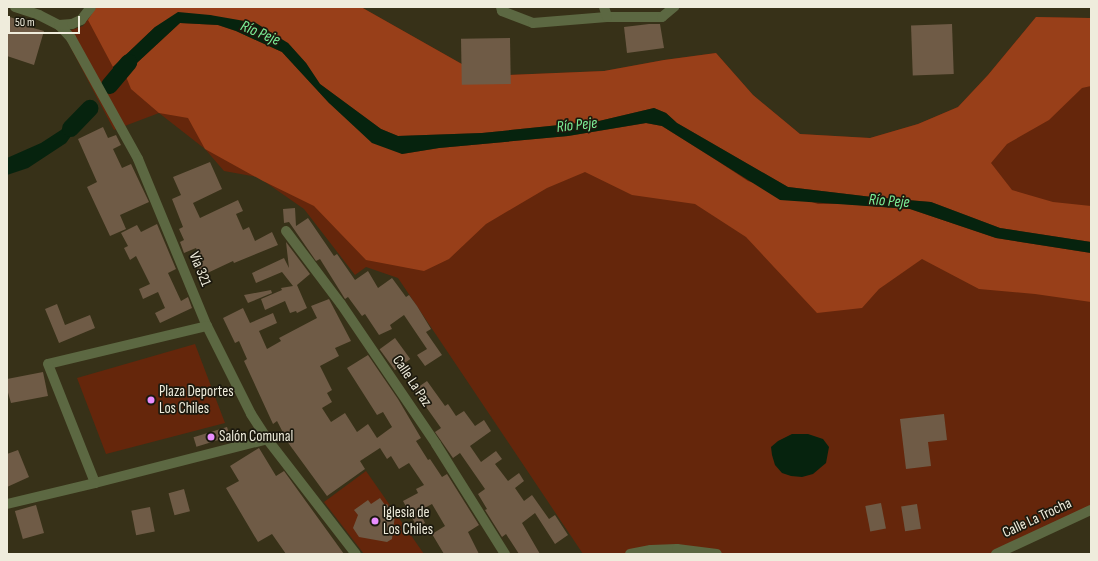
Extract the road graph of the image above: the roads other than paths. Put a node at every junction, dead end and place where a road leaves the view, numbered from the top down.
1 (15, 7) edge
2 (91, 7) edge
3 (501, 7) edge
4 (674, 7) edge
5 (605, 12) edge
6 (59, 26) junction
7 (286, 231) dead end
8 (207, 326) junction
9 (266, 439) junction
10 (95, 483) junction
11 (7, 504) edge
12 (1091, 510) edge
13 (356, 554) edge
14 (505, 554) edge
15 (630, 554) edge
16 (717, 554) edge
17 (996, 554) edge

1 - 6 street, Vía 321
2 - 6 street
3 - 5 street
4 - 5 street
6 - 8 street, Vía 321
7 - 14 street, Calle La Paz
8 - 9 street, Vía 321
8 - 10 street
9 - 10 street
9 - 13 street, Vía 321
10 - 11 street
12 - 17 street, Calle La Trocha
15 - 16 street

